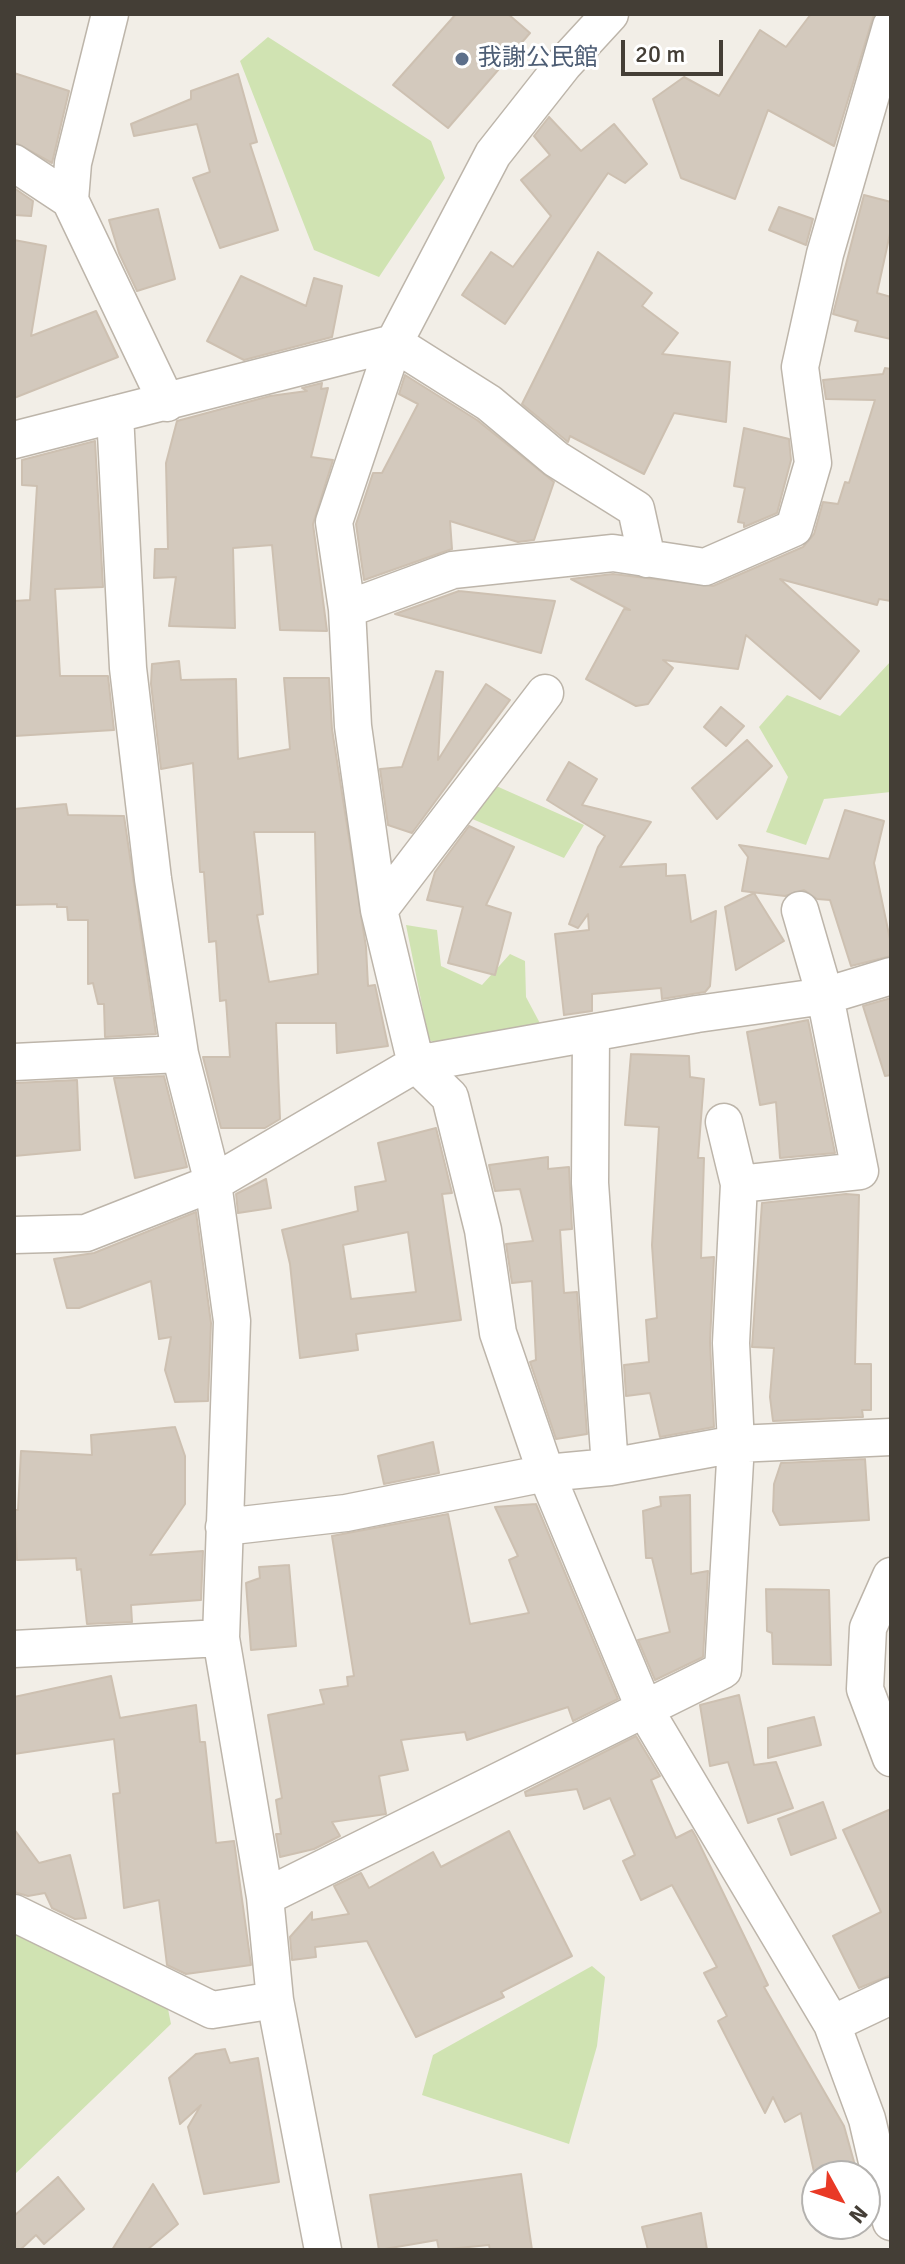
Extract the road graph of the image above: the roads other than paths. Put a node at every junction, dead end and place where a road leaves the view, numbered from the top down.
1 (110, 14) edge
2 (610, 14) edge
3 (891, 26) edge
4 (14, 163) edge
5 (70, 200) junction
6 (394, 343) junction
7 (167, 403) junction
8 (115, 414) junction
9 (14, 440) edge
10 (647, 559) junction
11 (347, 609) junction
12 (545, 693) dead end
13 (379, 910) junction
14 (800, 910) dead end
15 (891, 976) edge
16 (825, 996) junction
17 (591, 1033) junction
18 (180, 1054) junction
19 (14, 1062) edge
20 (416, 1064) junction
21 (724, 1122) dead end
22 (213, 1183) junction
23 (739, 1184) junction
24 (14, 1235) edge
25 (891, 1437) edge
26 (736, 1444) junction
27 (610, 1467) junction
28 (546, 1473) junction
29 (224, 1527) junction
30 (891, 1576) edge
31 (221, 1638) junction
32 (14, 1649) edge
33 (645, 1710) junction
34 (891, 1758) edge
35 (265, 1897) junction
36 (14, 1913) edge
37 (891, 1996) edge
38 (275, 2000) junction
39 (832, 2024) junction
40 (891, 2222) edge
41 (323, 2250) edge

1 - 5 street
2 - 6 street
3 - 10 street
4 - 5 street
5 - 7 street
6 - 7 street
6 - 10 street
6 - 11 street
7 - 8 street
8 - 9 street
8 - 18 street
10 - 11 street
11 - 13 street
12 - 13 street
13 - 20 street
14 - 16 street
15 - 16 street
16 - 17 street
16 - 23 street
17 - 20 street
17 - 27 street
18 - 19 street
18 - 22 street
20 - 22 street
20 - 28 street
21 - 23 street
22 - 24 street
22 - 29 street
23 - 26 street
25 - 26 street
26 - 27 street
26 - 33 street
27 - 28 street
28 - 29 street
28 - 33 street
29 - 31 street
30 - 34 street
31 - 32 street
31 - 35 street
33 - 35 street
33 - 39 street
35 - 38 street
36 - 38 street
37 - 39 street
38 - 41 street
39 - 40 street

